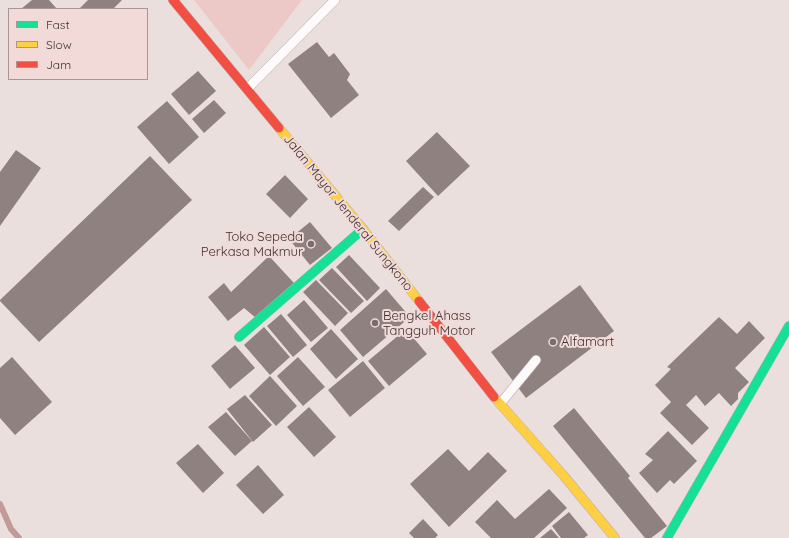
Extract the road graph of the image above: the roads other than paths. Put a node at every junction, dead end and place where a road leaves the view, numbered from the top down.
1 (173, 0) edge
2 (335, 0) edge
3 (247, 89) junction
4 (363, 229) junction
5 (789, 326) edge
6 (239, 337) dead end
7 (536, 360) dead end
8 (500, 404) junction
9 (615, 538) edge
10 (667, 538) edge

1 - 3 main road, Jalan Mayor Jenderal Sungkono
2 - 3 lane
3 - 4 main road, Jalan Mayor Jenderal Sungkono
4 - 6 main road
4 - 8 main road, Jalan Mayor Jenderal Sungkono
5 - 10 main road
7 - 8 lane
8 - 9 main road, Jalan Mayor Jenderal Sungkono

